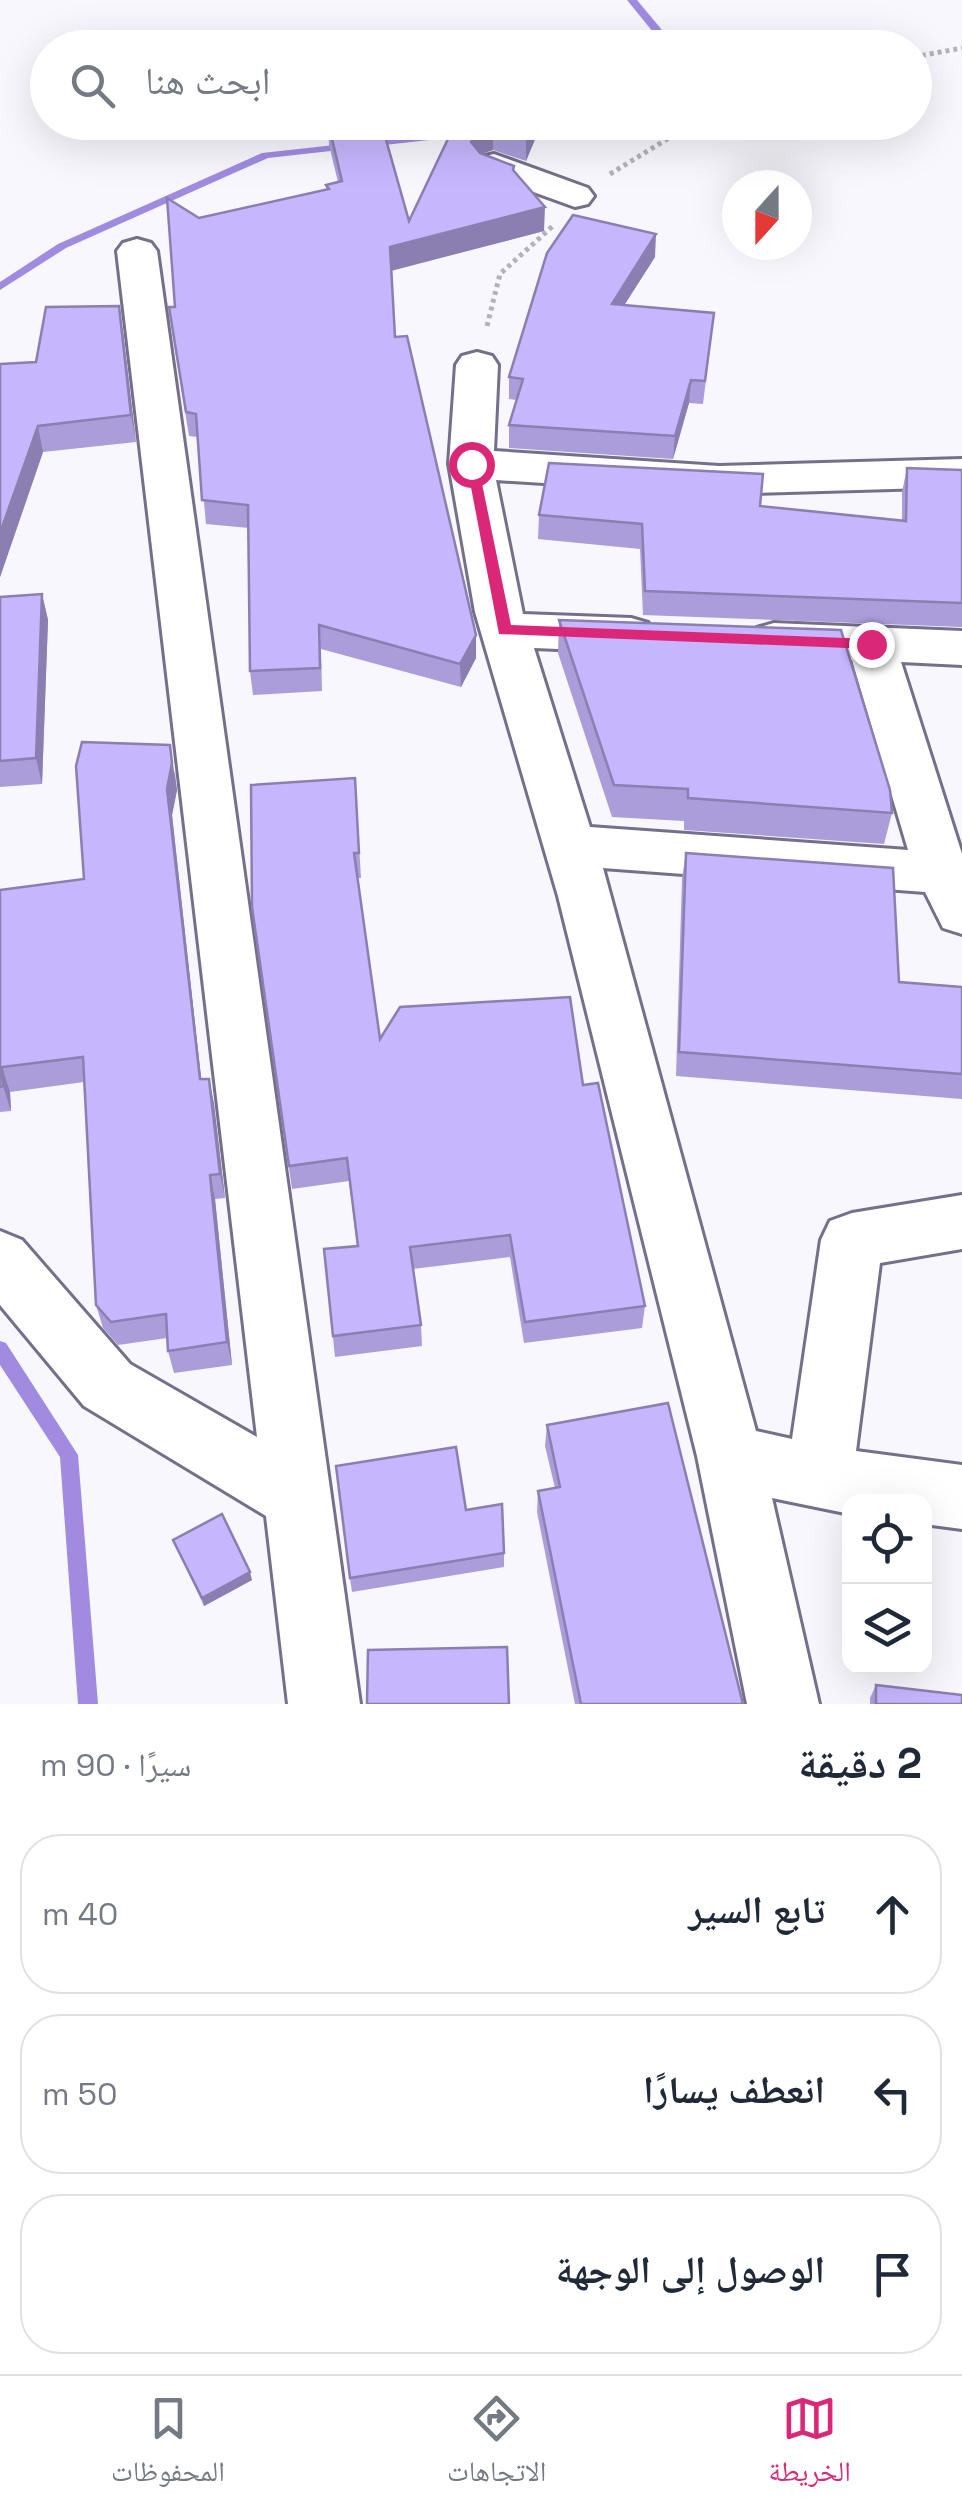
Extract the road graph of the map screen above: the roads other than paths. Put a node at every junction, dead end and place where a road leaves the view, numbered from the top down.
1 (494, 164) edge
2 (574, 196) dead end
3 (136, 251) dead end
4 (477, 366) dead end
5 (471, 464) junction
6 (962, 473) edge
7 (504, 630) junction
8 (678, 636) edge
9 (736, 639) edge
10 (871, 644) junction
11 (962, 648) edge
12 (570, 846) junction
13 (955, 886) edge
14 (962, 1222) edge
15 (0, 1260) edge
16 (730, 1456) junction
17 (820, 1478) junction
18 (297, 1497) junction
19 (962, 1497) edge
20 (324, 1704) edge
21 (783, 1704) edge

1 - 2 street
3 - 18 street
4 - 5 street
5 - 6 street
5 - 7 street
7 - 8 street
7 - 12 street
9 - 10 street
10 - 11 street
10 - 13 street
12 - 13 street
12 - 16 street
14 - 17 street
15 - 18 street
16 - 17 street
16 - 21 street
17 - 19 street
18 - 20 street

